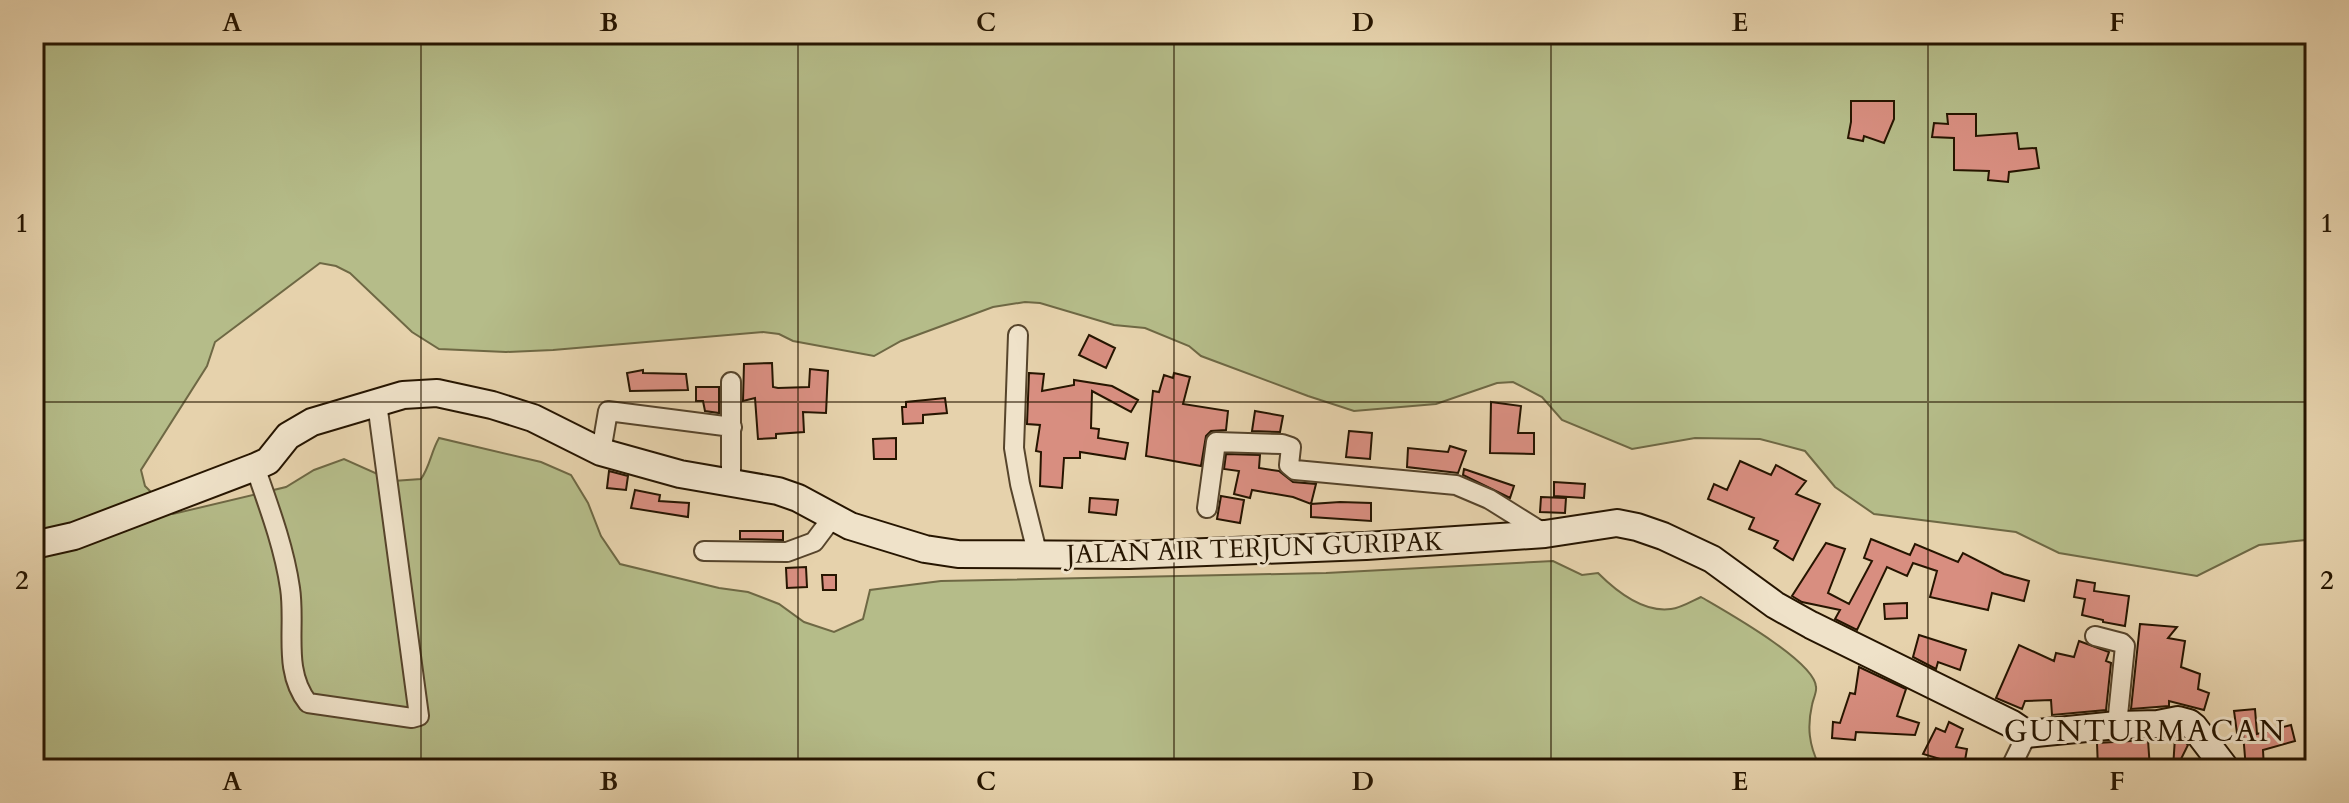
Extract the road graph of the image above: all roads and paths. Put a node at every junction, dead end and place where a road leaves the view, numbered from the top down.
1 (1018, 335) dead end
2 (731, 382) dead end
3 (377, 403) junction
4 (732, 427) junction
5 (601, 452) junction
6 (255, 467) junction
7 (731, 483) junction
8 (1207, 508) dead end
9 (832, 518) junction
10 (1545, 534) junction
11 (34, 545) edge
12 (704, 551) dead end
13 (1038, 556) junction
14 (2095, 636) dead end
15 (2117, 725) junction
16 (2027, 734) junction
17 (2010, 769) edge
18 (2226, 769) edge

1 - 13 street
2 - 4 street
3 - 5 street, JALAN AIR TERJUN GURIPAK
3 - 6 street, JALAN AIR TERJUN GURIPAK
3 - 6 street
4 - 5 street
4 - 7 street
5 - 7 street, JALAN AIR TERJUN GURIPAK
6 - 11 street
7 - 9 street, JALAN AIR TERJUN GURIPAK
8 - 10 street
9 - 12 street
9 - 13 street, JALAN AIR TERJUN GURIPAK
10 - 13 street, JALAN AIR TERJUN GURIPAK
10 - 16 street, JALAN AIR TERJUN GURIPAK
14 - 15 street
15 - 16 street
15 - 18 street
16 - 17 street

